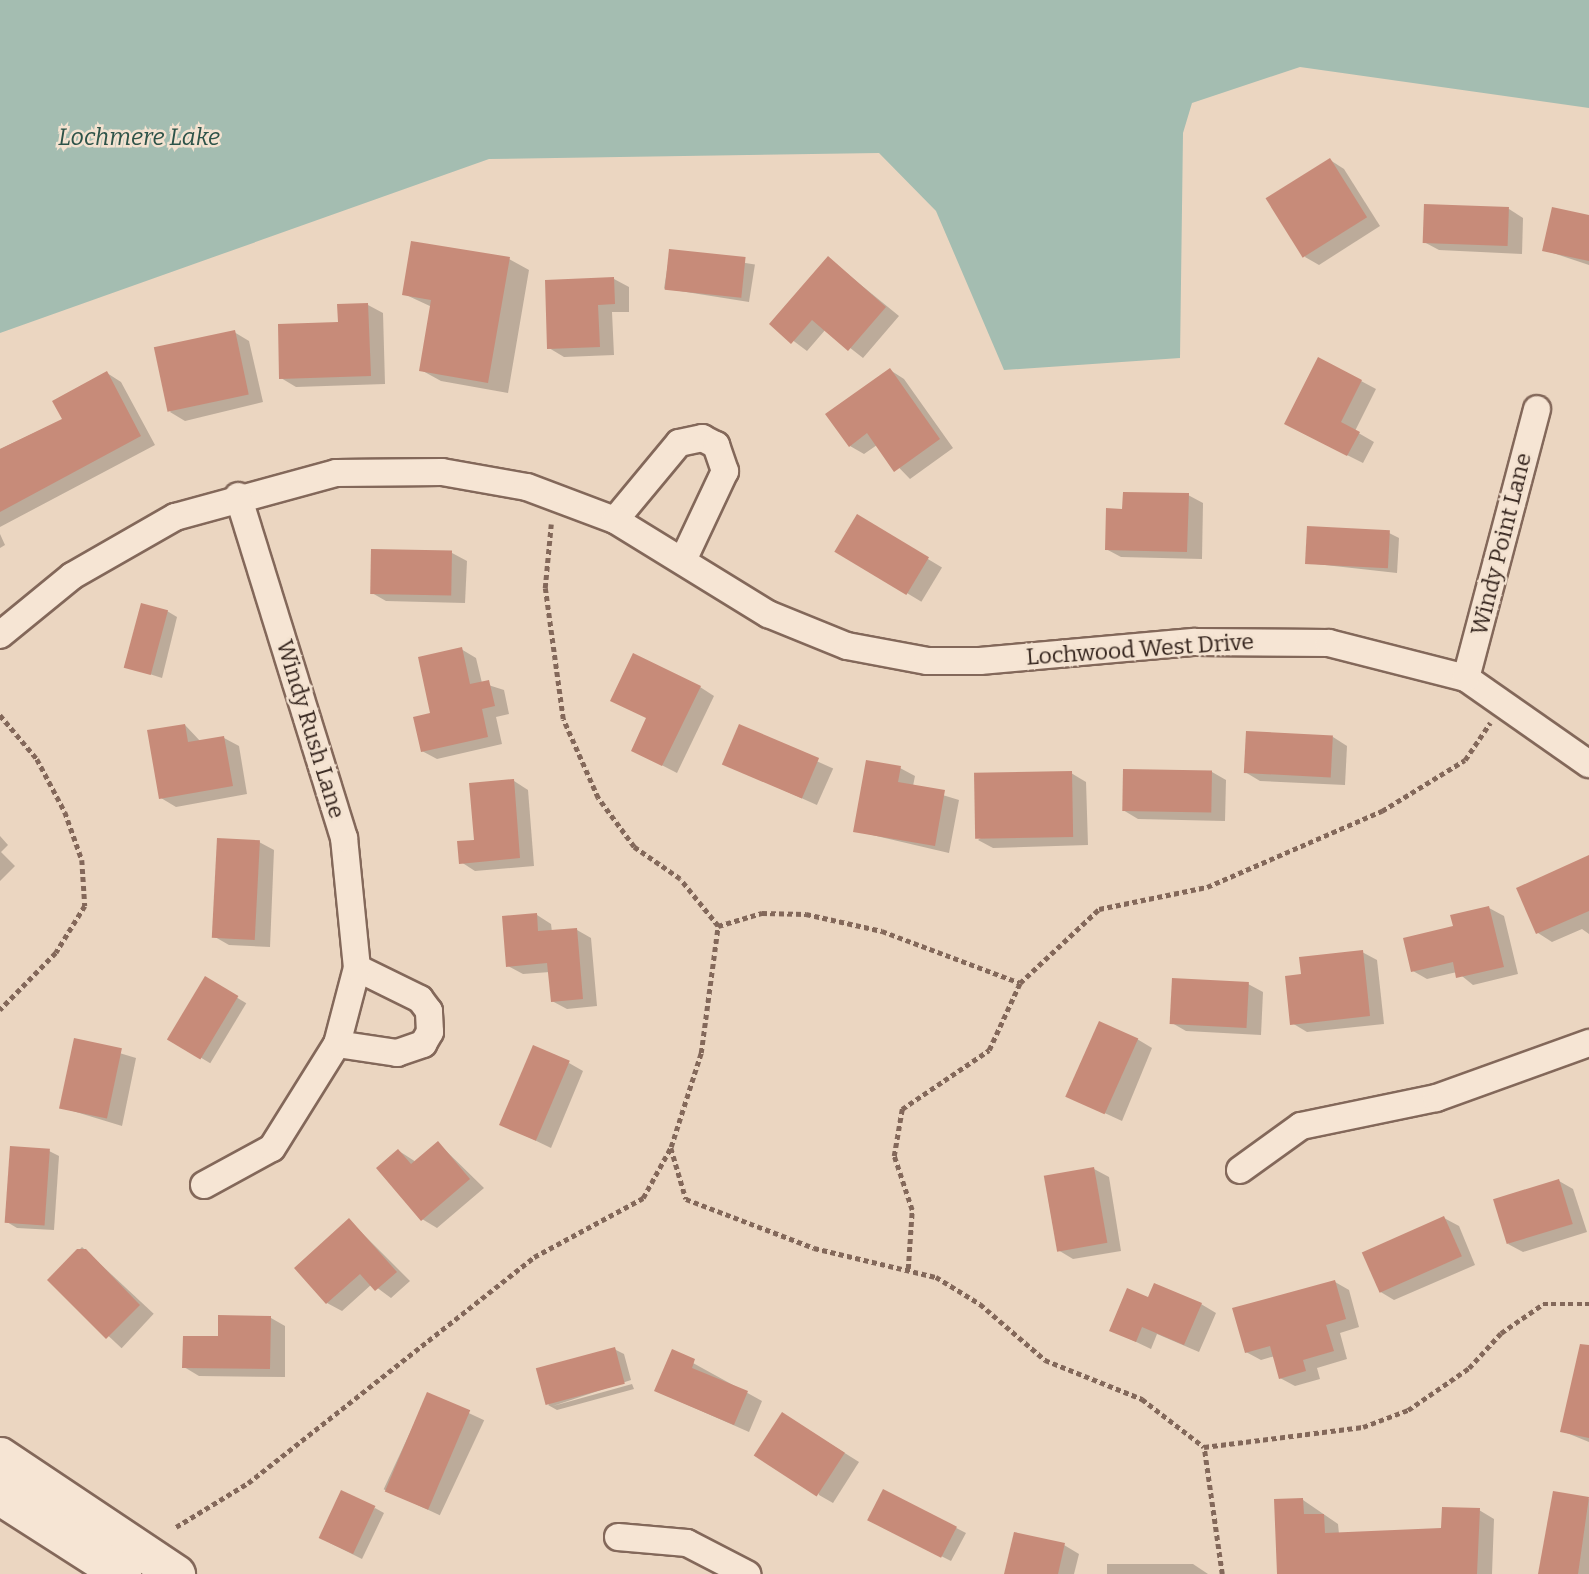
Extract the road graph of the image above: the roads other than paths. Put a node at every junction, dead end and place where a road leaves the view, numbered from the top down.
1 (1537, 409) dead end
2 (238, 496) junction
3 (615, 520) junction
4 (684, 558) junction
5 (0, 635) edge
6 (1466, 678) junction
7 (1589, 764) edge
8 (357, 968) junction
9 (1589, 1042) edge
10 (337, 1044) junction
11 (1240, 1170) dead end
12 (204, 1185) dead end
13 (0, 1456) edge
14 (0, 1496) edge
15 (618, 1537) dead end
16 (122, 1574) edge
17 (176, 1574) edge
18 (747, 1574) edge

1 - 6 street, Windy Point Lane
2 - 3 street, Lochwood West Drive
2 - 5 street, Lochwood West Drive
2 - 8 street, Windy Rush Lane
3 - 4 street, Lochwood West Drive
3 - 4 street
4 - 6 street, Lochwood West Drive
6 - 7 street, Lochwood West Drive
8 - 10 street, Windy Rush Lane
8 - 10 street
9 - 11 street
10 - 12 street, Windy Rush Lane
13 - 17 street
14 - 16 street
15 - 18 street

